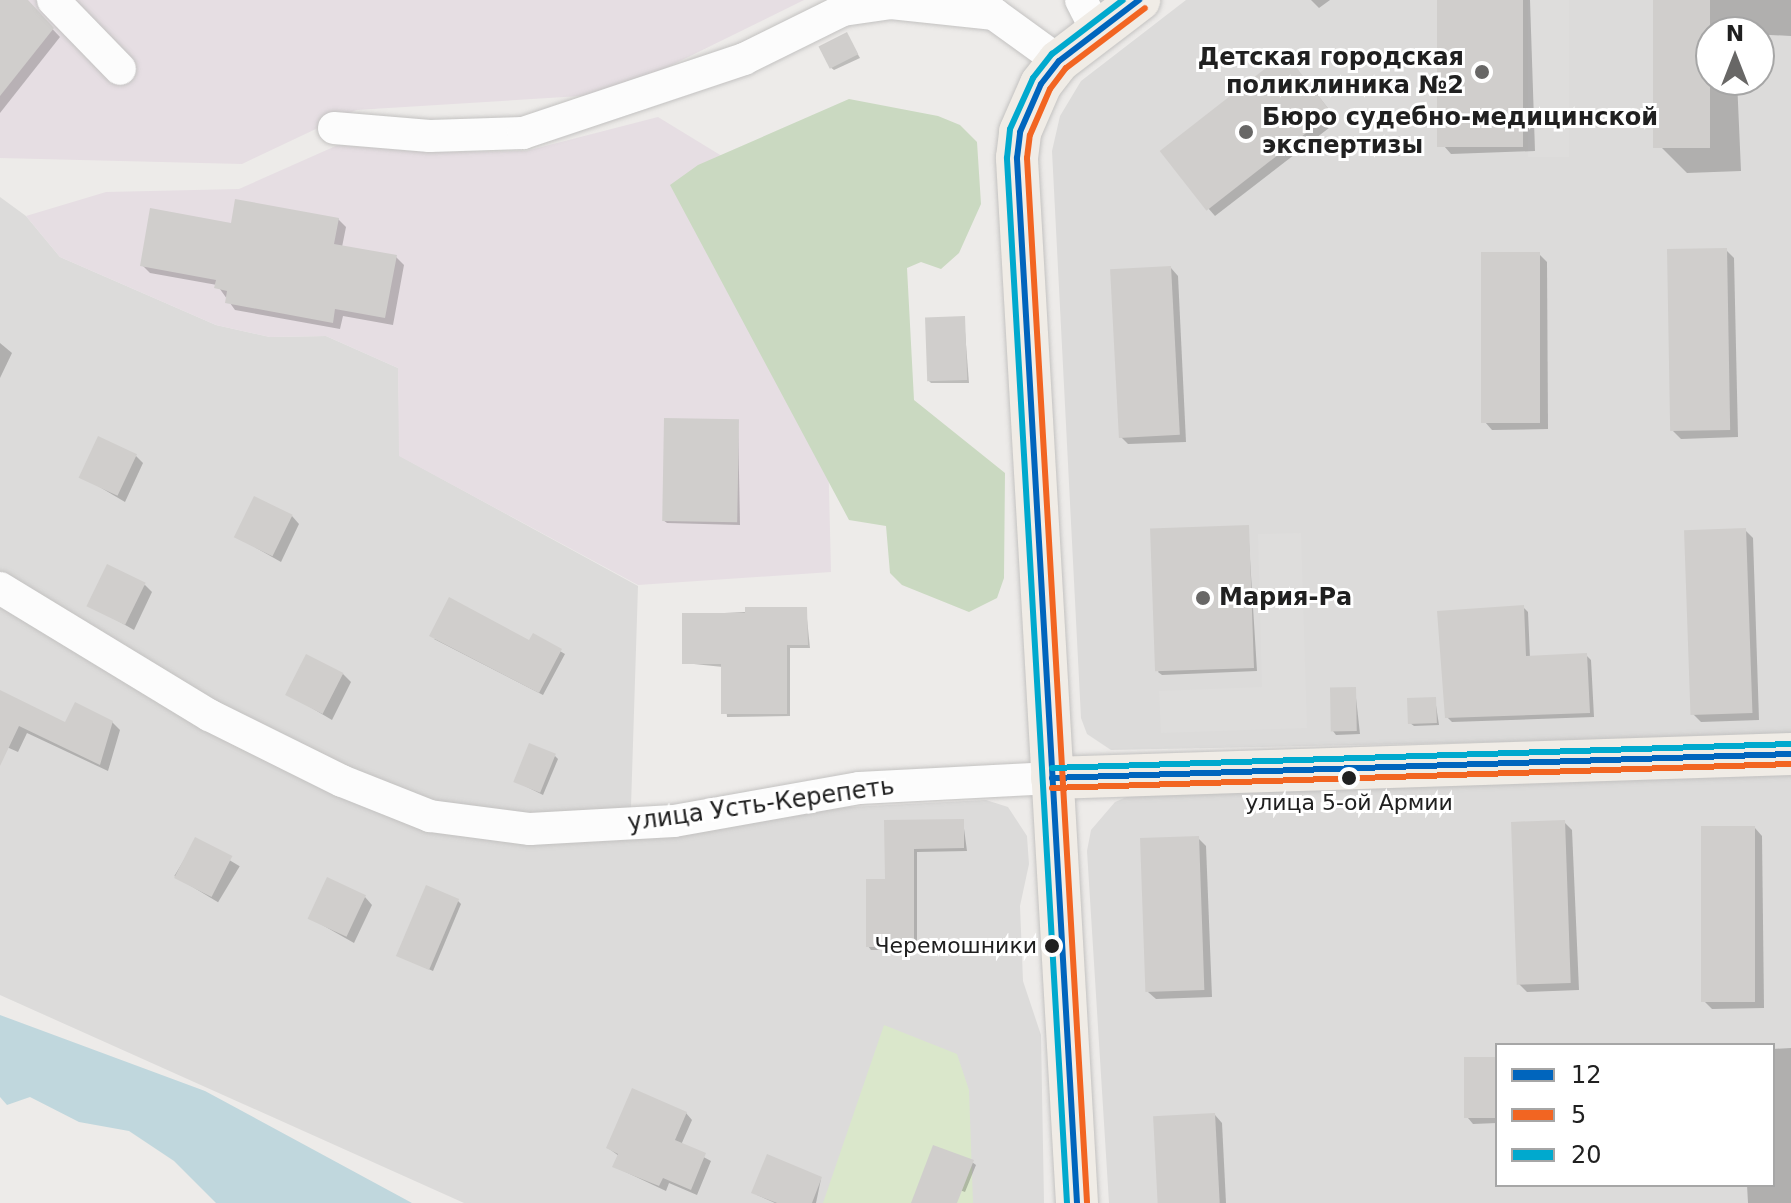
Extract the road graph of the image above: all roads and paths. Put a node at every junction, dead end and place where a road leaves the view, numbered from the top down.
1 (53, 0) edge
2 (1139, 0) edge
3 (1089, 15) edge
4 (1059, 61) junction
5 (120, 69) dead end
6 (334, 128) dead end
7 (0, 588) edge
8 (1791, 754) edge
9 (1052, 778) junction
10 (1077, 1203) edge

1 - 5 street
2 - 3 main road
3 - 4 main road
4 - 6 street
4 - 9 main road
7 - 9 street, улица Усть-Керепеть
8 - 9 main road
9 - 10 main road

